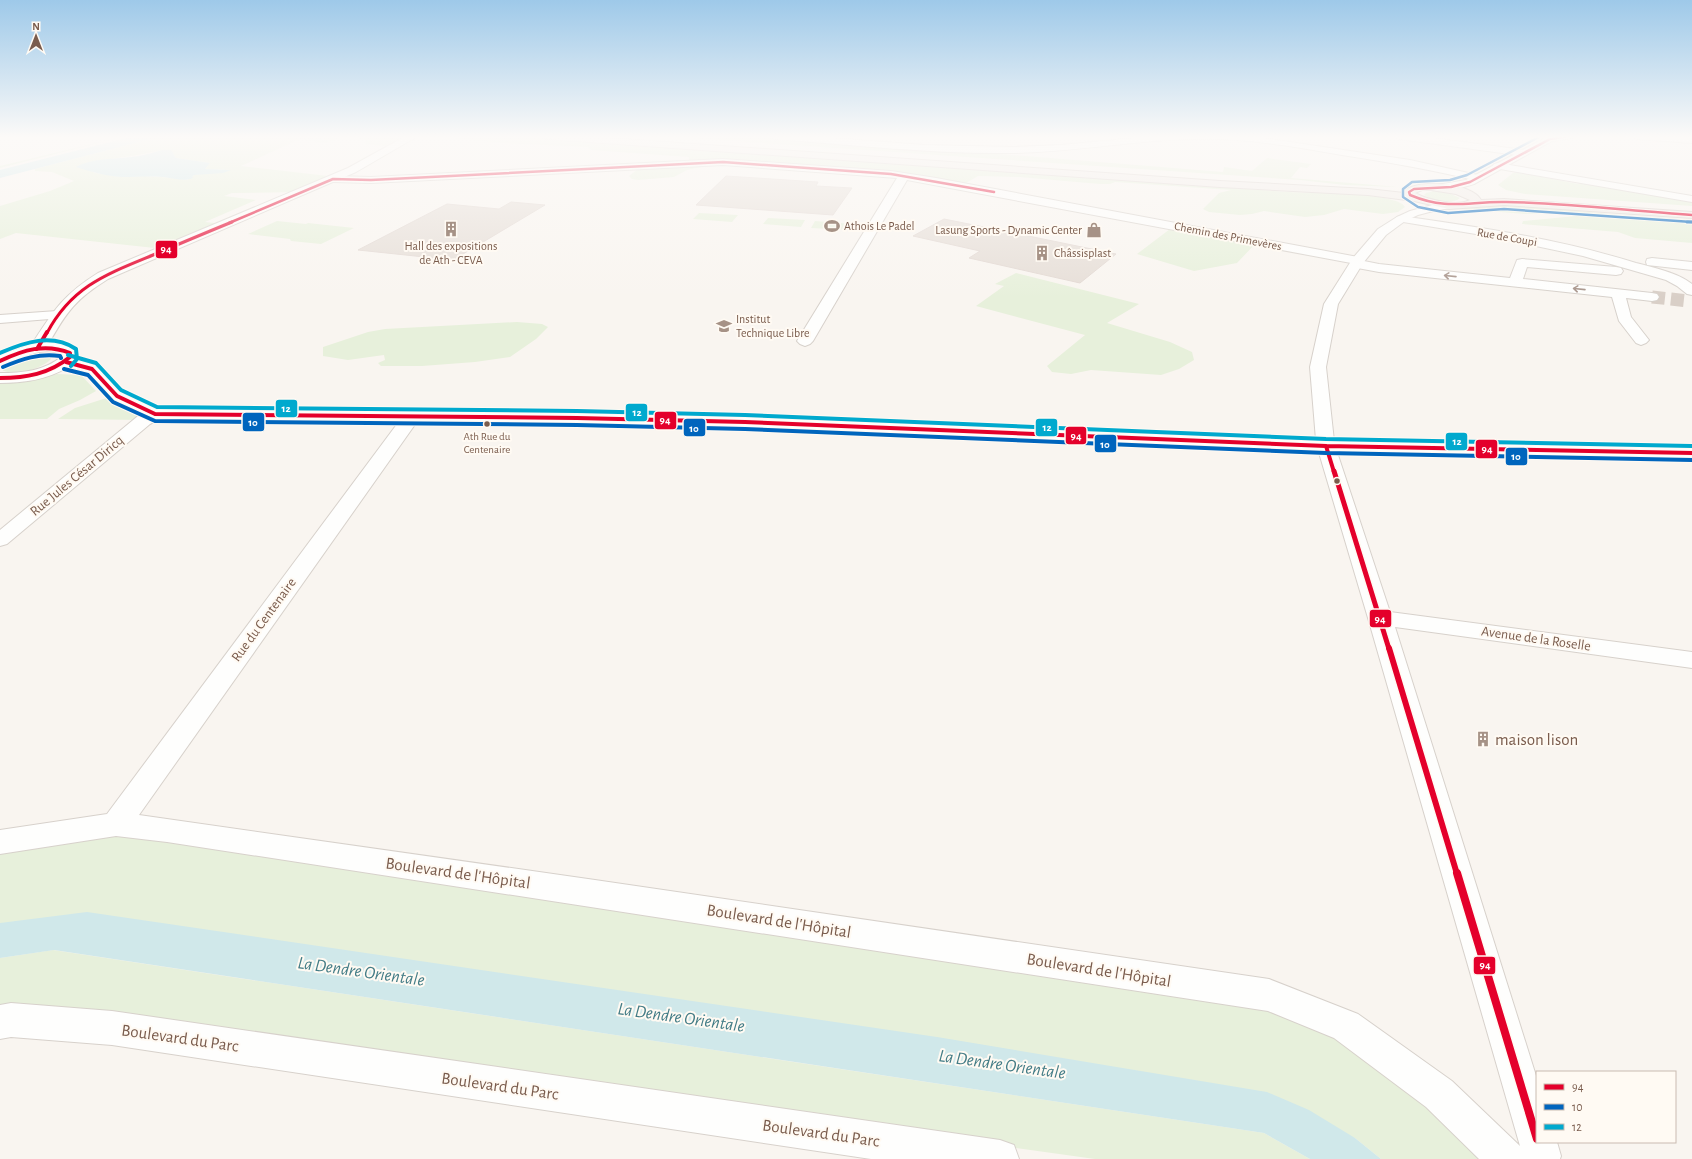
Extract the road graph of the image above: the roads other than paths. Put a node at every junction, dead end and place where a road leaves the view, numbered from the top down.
1 (305, 190) edge
2 (896, 190) edge
3 (978, 190) edge
4 (1333, 190) edge
5 (1374, 190) edge
6 (1431, 190) edge
7 (1444, 190) edge
8 (1472, 190) edge
9 (1640, 190) edge
10 (1416, 196) junction
11 (1470, 197) junction
12 (1692, 199) edge
13 (1449, 206) junction
14 (1692, 211) edge
15 (1414, 213) junction
16 (1692, 215) edge
17 (1401, 219) junction
18 (1613, 258) junction
19 (1358, 263) junction
20 (1692, 266) edge
21 (1646, 270) junction
22 (1687, 282) edge
23 (1515, 283) junction
24 (1618, 293) junction
25 (1652, 297) tunnel mouth
26 (1691, 298) edge
27 (57, 315) junction
28 (0, 319) edge
29 (1641, 340) dead end
30 (805, 341) dead end
31 (37, 349) junction
32 (0, 361) edge
33 (66, 362) junction
34 (0, 378) edge
35 (155, 414) junction
36 (412, 416) junction
37 (1326, 446) junction
38 (1692, 453) edge
39 (0, 540) edge
40 (1380, 618) junction
41 (1692, 660) edge
42 (116, 824) junction
43 (0, 842) edge
44 (0, 1022) edge
45 (1536, 1136) edge
46 (1538, 1143) edge
47 (1000, 1159) edge
48 (1506, 1159) edge
49 (1540, 1159) edge

1 - 27 street
2 - 30 street
3 - 19 street, Chemin des Primevères
4 - 10 highway
5 - 10 highway
6 - 10 highway
7 - 11 highway
8 - 11 street
9 - 12 street
10 - 13 highway
10 - 15 street
11 - 13 highway
11 - 14 highway
11 - 16 highway
13 - 15 street
15 - 17 street
17 - 18 street, Rue de Coupi
17 - 19 street
18 - 20 street, Rue de Coupi
18 - 21 street, Rue de Coupi
23 -> 19 street
19 - 37 street
21 - 22 street, Rue de Coupi
21 - 23 street, Rue de Coupi
22 - 26 street, Rue de Coupi
24 -> 23 street
24 - 25 street
24 - 29 street
27 - 28 street
27 - 31 street
31 - 32 street
31 - 33 street
33 - 34 street
33 - 35 street
35 - 36 street
35 - 39 street, Rue Jules César Diricq
36 - 37 street
36 - 42 street, Rue du Centenaire
37 - 38 street
37 - 40 street
40 - 41 street, Avenue de la Roselle
40 - 45 street
42 - 43 street, Boulevard de l'Hôpital
42 - 48 street, Boulevard de l'Hôpital
44 - 47 street, Boulevard du Parc
46 - 49 street

